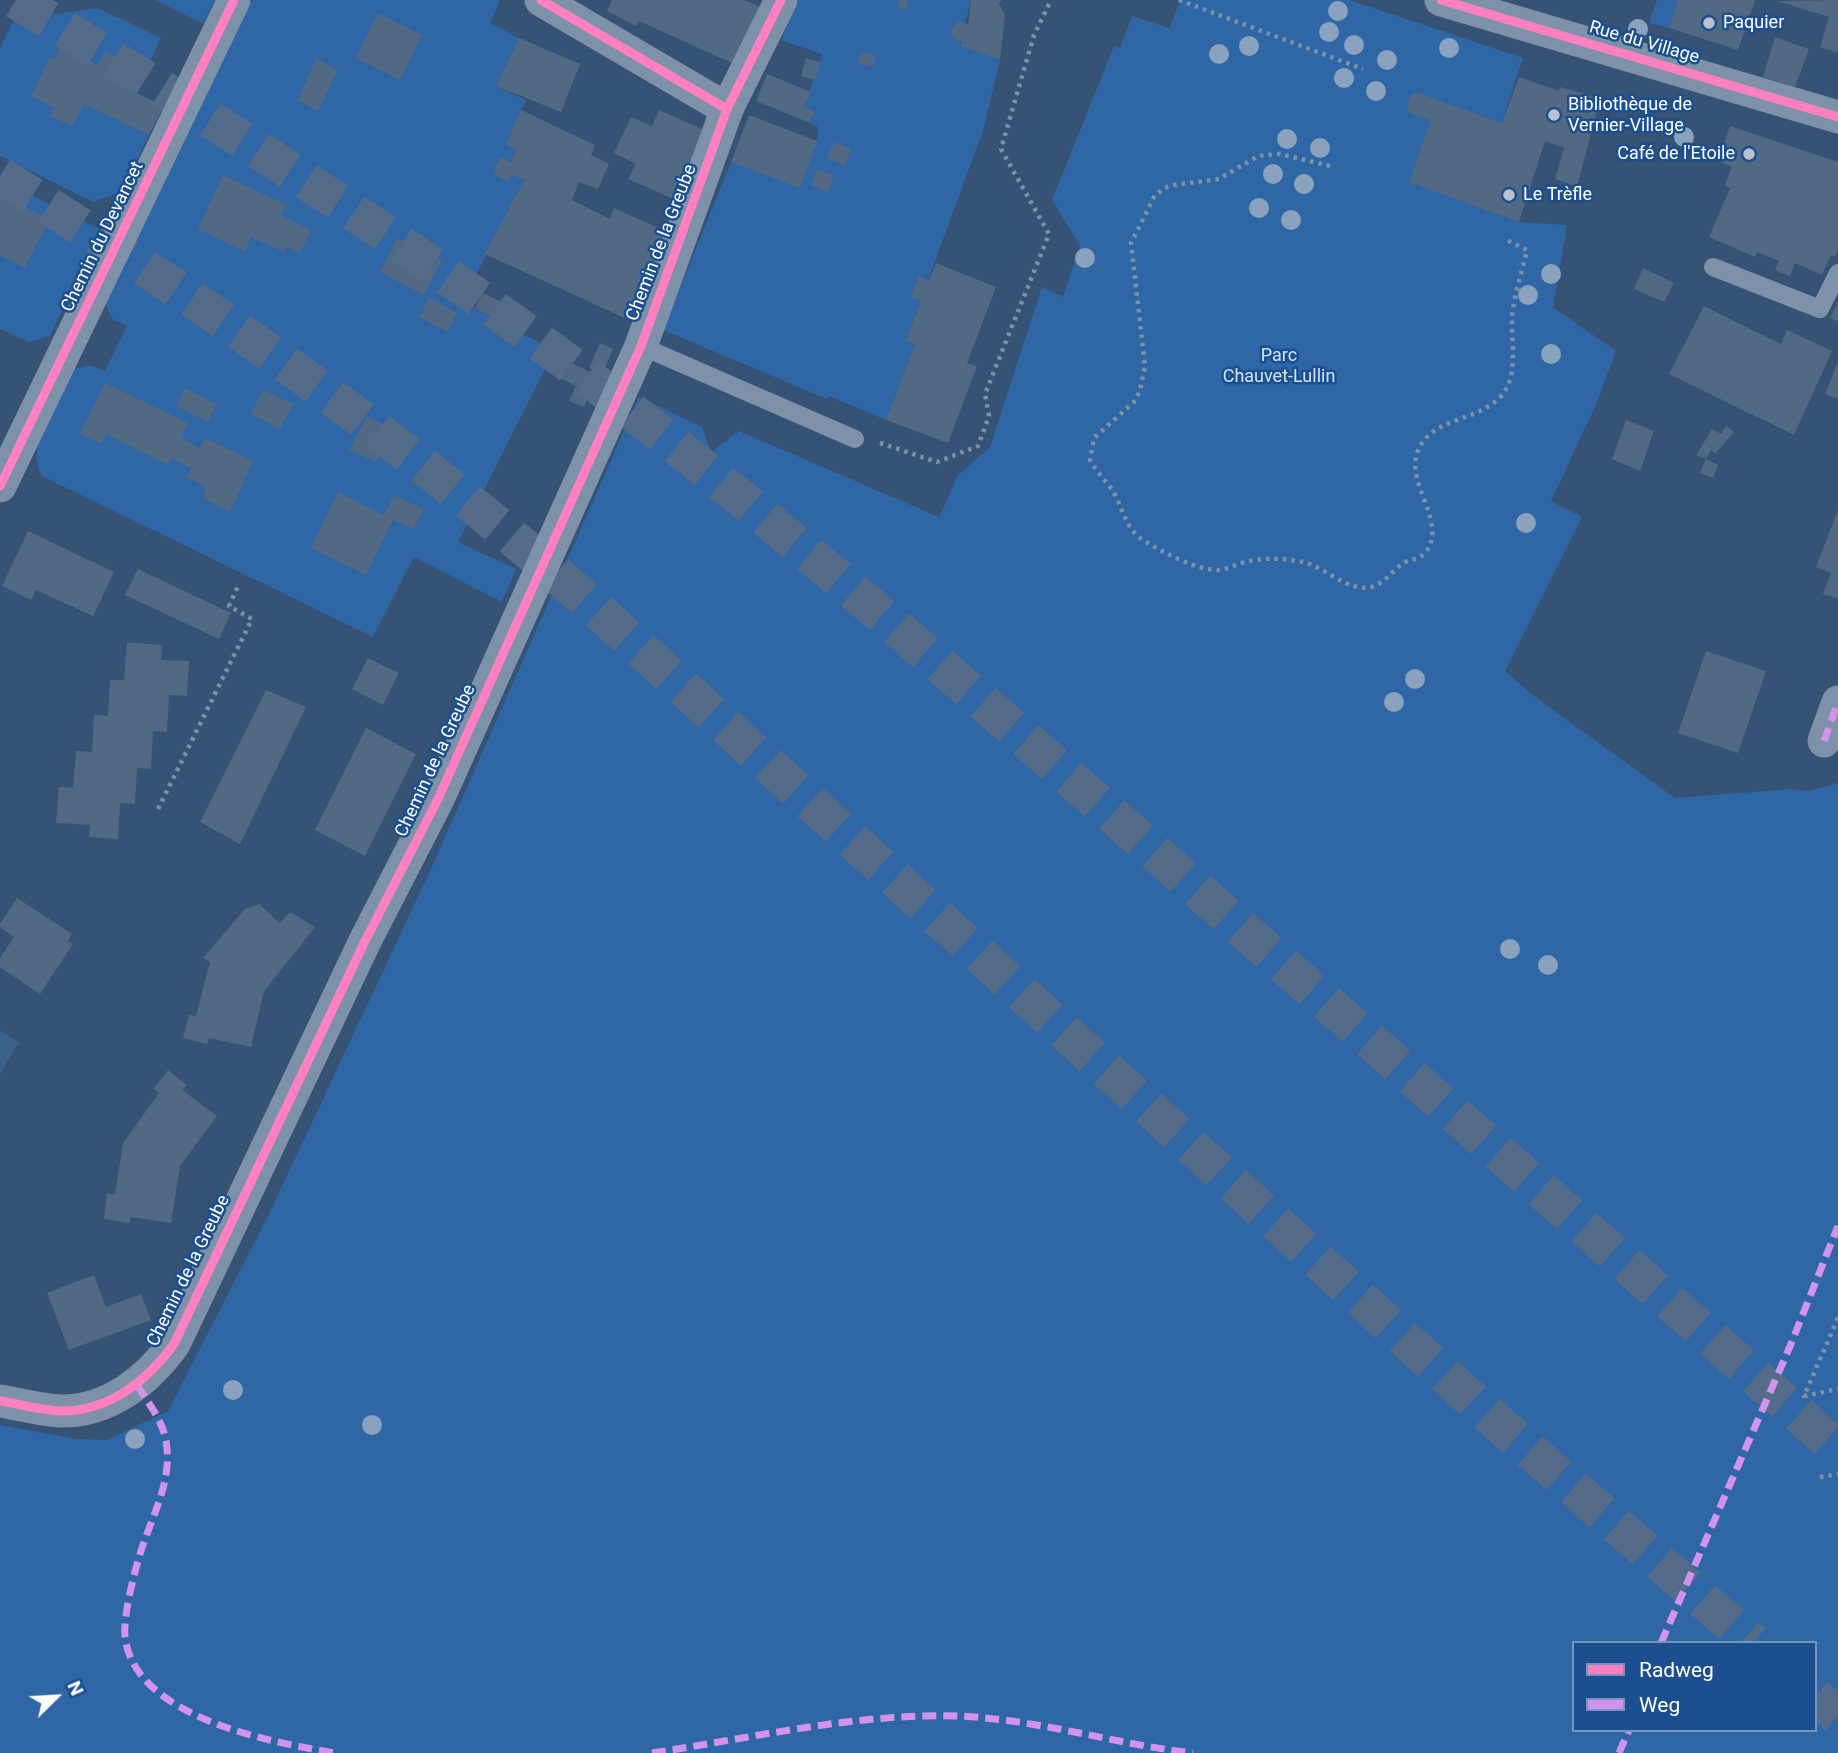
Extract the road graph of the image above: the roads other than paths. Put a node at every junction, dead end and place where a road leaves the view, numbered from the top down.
1 (234, 0) edge
2 (541, 0) edge
3 (780, 0) edge
4 (1441, 0) edge
5 (727, 109) junction
6 (1838, 117) edge
7 (1713, 267) dead end
8 (1838, 273) edge
9 (641, 346) junction
10 (855, 439) road end
11 (0, 486) edge
12 (1838, 702) edge
13 (1824, 741) dead end
14 (0, 1401) edge

1 - 11 street, Chemin du Devancet
2 - 5 street
3 - 5 street, Chemin de la Greube
4 - 6 street, Rue du Village
5 - 9 street, Chemin de la Greube
7 - 8 lane
9 - 10 lane, Chemin de la Greube
9 - 14 street, Chemin de la Greube
12 - 13 street

